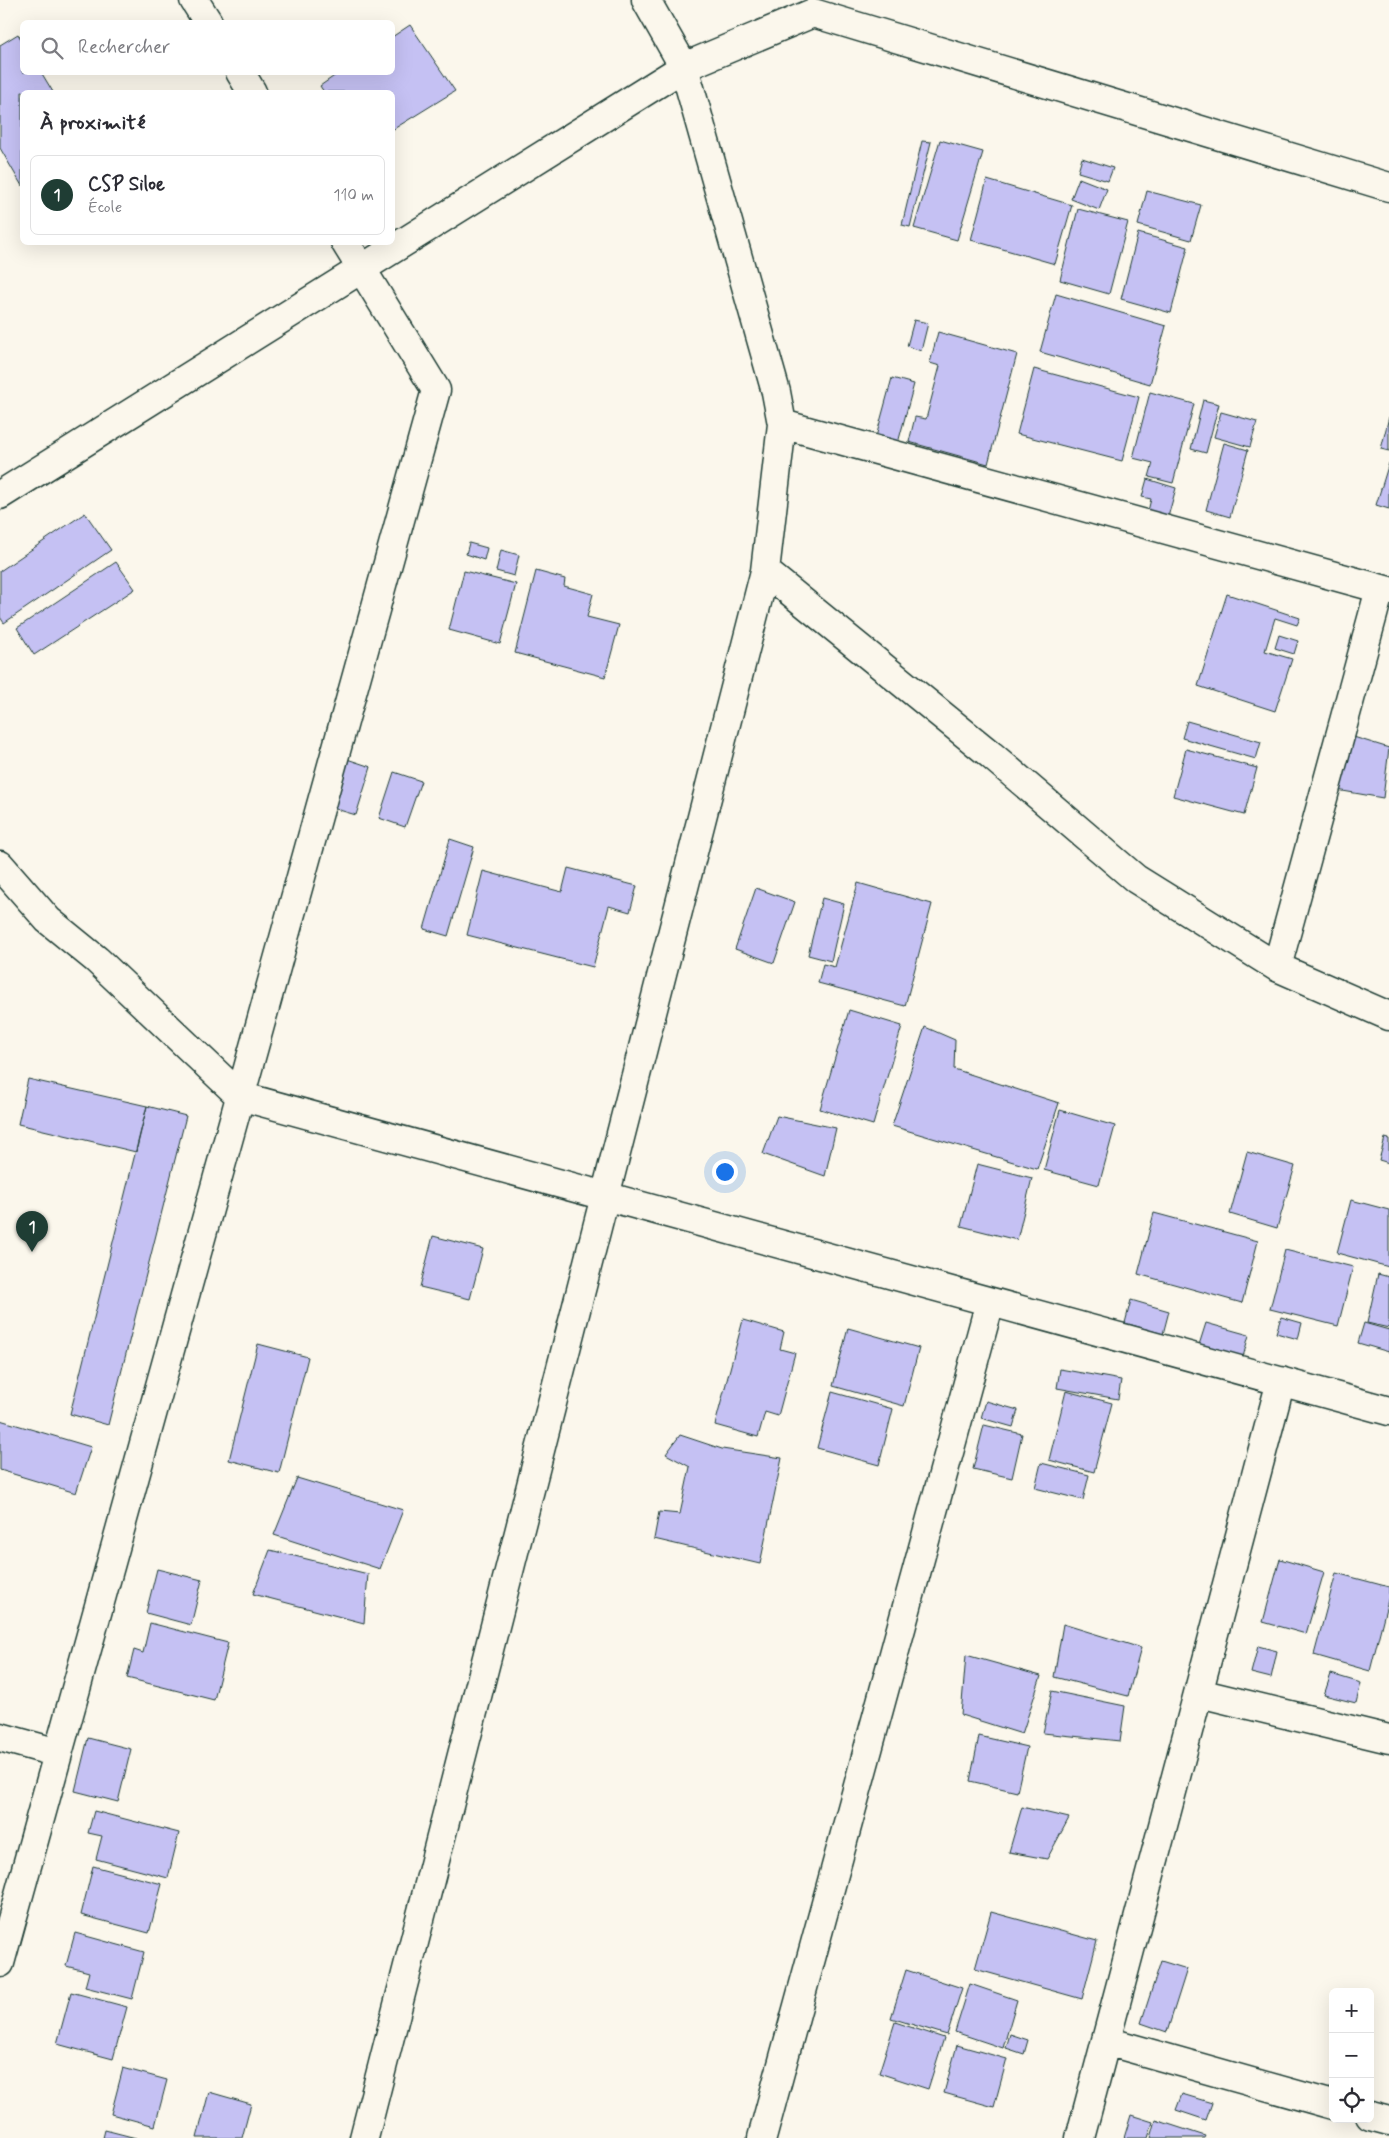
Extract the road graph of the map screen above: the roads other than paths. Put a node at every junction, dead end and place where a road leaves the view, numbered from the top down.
1 (194, 0) edge
2 (646, 0) edge
3 (815, 7) edge
4 (207, 20) edge
5 (684, 67) junction
6 (242, 75) edge
7 (251, 90) edge
8 (1389, 187) edge
9 (348, 245) edge
10 (362, 268) junction
11 (782, 424) junction
12 (0, 495) edge
13 (765, 571) junction
14 (1385, 590) edge
15 (0, 866) edge
16 (1277, 967) junction
17 (1389, 1016) edge
18 (240, 1096) junction
19 (605, 1196) junction
20 (990, 1302) junction
21 (1281, 1381) junction
22 (1389, 1411) edge
23 (1199, 1693) junction
24 (0, 1737) edge
25 (1389, 1740) edge
26 (58, 1753) junction
27 (0, 1964) edge
28 (1106, 2041) junction
29 (1329, 2104) edge
30 (1374, 2117) edge
31 (1389, 2121) edge
32 (364, 2138) edge
33 (762, 2138) edge
34 (1080, 2138) edge

1 - 4 street
2 - 5 street
3 - 5 street
3 - 8 street
5 - 10 street
5 - 11 street
6 - 7 street
9 - 10 street
10 - 12 street
10 - 18 street
11 - 13 street
11 - 14 street
13 - 16 street
13 - 19 street
14 - 16 street
15 - 18 street
16 - 17 street
18 - 19 street
18 - 26 street
19 - 20 street
19 - 32 street
20 - 21 street
20 - 33 street
21 - 22 street
21 - 23 street
23 - 25 street
23 - 28 street
24 - 26 street
26 - 27 street
28 - 29 street
28 - 34 street
30 - 31 street

